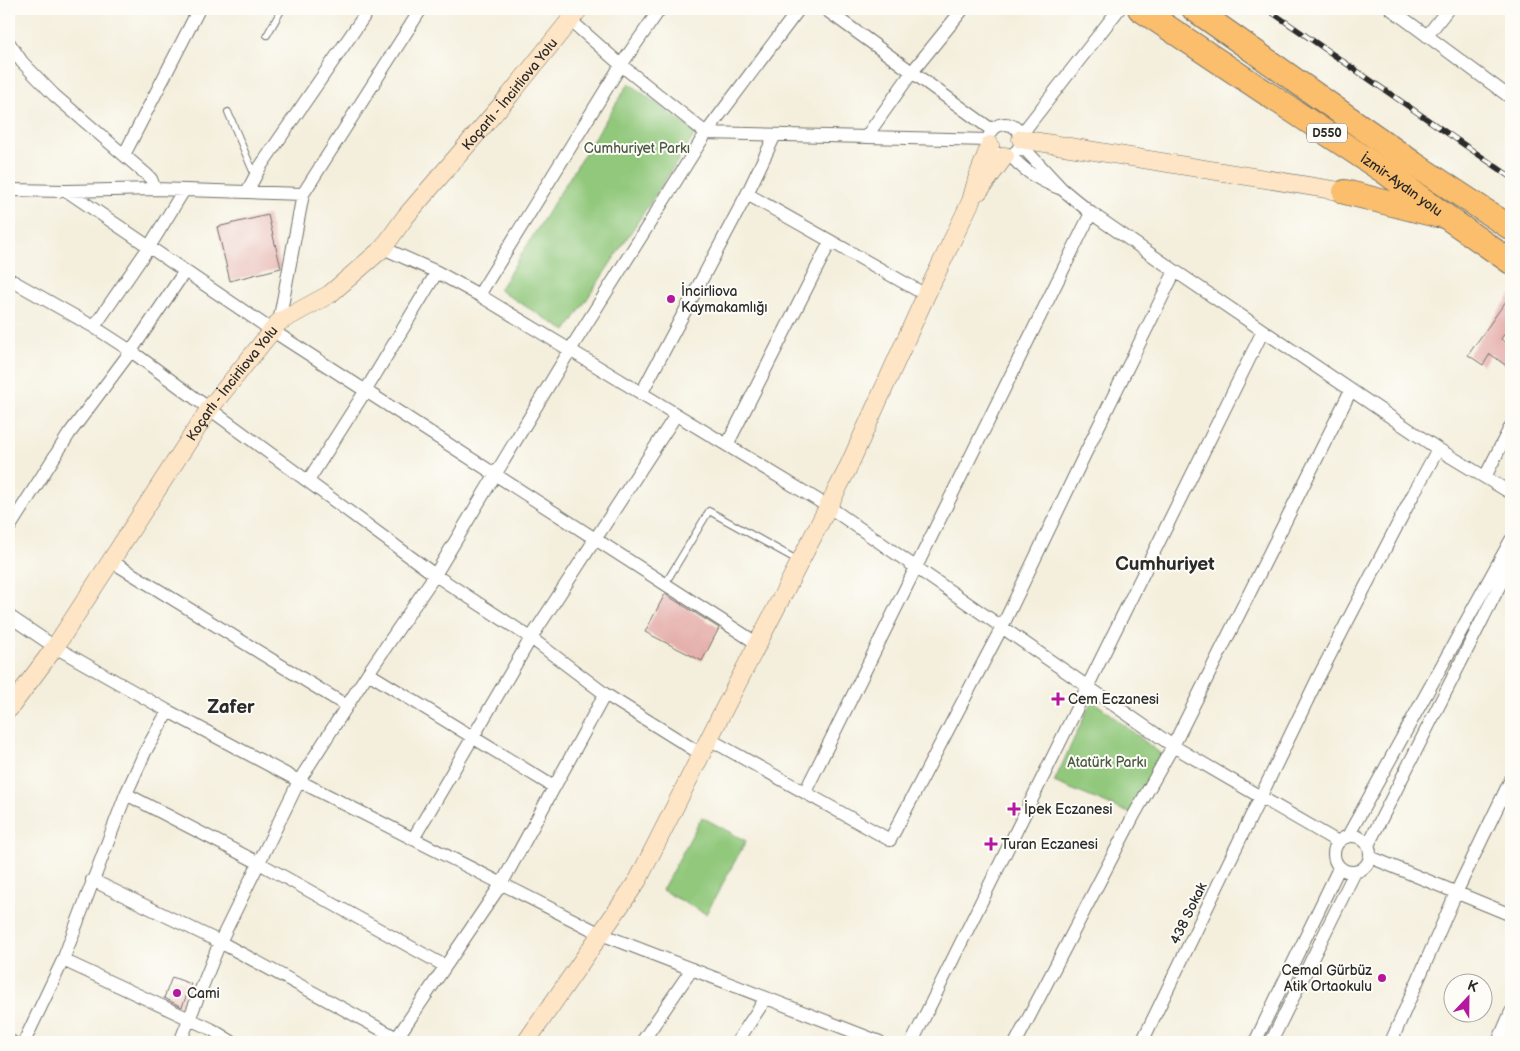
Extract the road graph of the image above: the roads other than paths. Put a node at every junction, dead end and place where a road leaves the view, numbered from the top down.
1 (199, 9) edge
2 (282, 9) edge
3 (369, 9) edge
4 (421, 9) edge
5 (660, 9) edge
6 (799, 9) edge
7 (825, 9) edge
8 (963, 9) edge
9 (1119, 9) edge
10 (1140, 9) edge
11 (1194, 9) edge
12 (1391, 9) edge
13 (1448, 9) edge
14 (574, 14) edge
15 (267, 35) dead end
16 (1427, 36) junction
17 (9, 43) edge
18 (621, 65) junction
19 (912, 72) junction
20 (1510, 93) edge
21 (228, 112) dead end
22 (706, 133) junction
23 (775, 135) junction
24 (866, 137) junction
25 (990, 139) junction
26 (1335, 139) junction
27 (1020, 140) junction
28 (124, 155) junction
29 (1008, 156) junction
30 (1407, 159) junction
31 (255, 174) junction
32 (1392, 177) junction
33 (155, 189) junction
34 (1062, 189) junction
35 (9, 190) edge
36 (184, 190) junction
37 (67, 191) junction
38 (247, 192) junction
39 (1345, 192) junction
40 (303, 194) junction
41 (747, 194) junction
42 (971, 201) junction
43 (1380, 201) junction
44 (1091, 213) junction
45 (1448, 218) junction
46 (1511, 228) edge
47 (830, 242) junction
48 (149, 247) junction
49 (383, 248) junction
50 (1511, 262) edge
51 (184, 271) junction
52 (1175, 271) junction
53 (437, 272) junction
54 (9, 279) edge
55 (480, 295) junction
56 (926, 295) junction
57 (94, 326) junction
58 (276, 326) junction
59 (1263, 331) junction
60 (570, 350) junction
61 (131, 351) junction
62 (366, 390) junction
63 (1351, 390) junction
64 (641, 394) junction
65 (210, 408) junction
66 (676, 415) junction
67 (1511, 426) edge
68 (726, 445) junction
69 (1438, 449) junction
70 (495, 474) junction
71 (1485, 477) junction
72 (308, 481) junction
73 (1511, 493) edge
74 (828, 507) junction
75 (9, 528) edge
76 (595, 538) junction
77 (1511, 540) edge
78 (111, 561) junction
79 (800, 562) junction
80 (1511, 563) edge
81 (916, 568) junction
82 (435, 575) junction
83 (665, 584) junction
84 (9, 616) edge
85 (1002, 627) junction
86 (531, 638) junction
87 (758, 644) junction
88 (54, 647) junction
89 (368, 673) junction
90 (1087, 686) junction
91 (604, 694) junction
92 (347, 706) junction
93 (9, 709) edge
94 (168, 712) junction
95 (474, 738) junction
96 (1173, 746) junction
97 (705, 747) junction
98 (1511, 779) edge
99 (299, 781) junction
100 (554, 787) junction
101 (805, 792) junction
102 (126, 794) junction
103 (1261, 797) junction
104 (413, 839) junction
105 (1343, 839) junction
106 (1369, 851) junction
107 (259, 863) junction
108 (1339, 868) junction
109 (1355, 872) junction
110 (92, 880) junction
111 (502, 884) junction
112 (1456, 893) junction
113 (1511, 915) edge
114 (601, 934) junction
115 (220, 942) junction
116 (63, 960) junction
117 (445, 966) junction
118 (692, 969) junction
119 (766, 998) junction
120 (1511, 1012) edge
121 (190, 1019) junction
122 (852, 1038) edge
123 (395, 1040) edge
124 (24, 1042) edge
125 (180, 1042) edge
126 (232, 1042) edge
127 (526, 1042) edge
128 (642, 1042) edge
129 (738, 1042) edge
130 (880, 1042) edge
131 (912, 1042) edge
132 (1016, 1042) edge
133 (1142, 1042) edge
134 (1255, 1042) edge
135 (1271, 1042) edge
136 (1391, 1042) edge
137 (1498, 1042) edge

1 - 28 street
2 - 15 lane
3 - 31 street
4 - 40 street
5 - 18 street
6 - 22 street
7 - 19 street
8 - 19 street
9 - 27 street
10 - 26 highway, İzmir-Aydın yolu / D550
11 - 30 highway, İzmir-Aydın yolu / D550
12 - 16 street
13 - 16 street
14 - 18 street
14 - 49 street, Koçarlı - İncirliova Yolu
16 - 20 street
17 - 28 street
18 - 22 street
18 - 55 street
19 - 24 street
19 - 25 street
21 - 31 lane
22 - 23 street
22 - 60 street
23 - 24 street
23 - 41 street
24 - 25 street
25 - 27 street
25 - 29 street
25 - 42 street
26 - 32 highway, İzmir-Aydın yolu / D550
26 - 39 highway
27 - 29 street
27 - 34 street
27 - 39 street
28 - 33 street
29 - 34 street
29 - 42 street
30 - 32 highway
30 - 46 highway, İzmir-Aydın yolu / D550
31 - 38 street
32 - 39 highway
32 - 43 highway
32 - 45 highway, İzmir-Aydın yolu / D550
33 - 36 street
33 - 37 street
34 - 44 street
35 - 37 street
36 - 38 street
36 - 48 street
37 - 48 street
38 - 40 street
39 - 43 highway
40 - 58 street
41 - 47 street
41 - 64 street
42 - 56 street
43 - 45 highway
44 - 52 street
44 - 81 street
45 - 50 highway, İzmir-Aydın yolu / D550
47 - 56 street
47 - 68 street
48 - 51 street
48 - 57 street
49 - 53 street
49 - 58 street, Koçarlı - İncirliova Yolu
51 - 58 street
51 - 61 street
52 - 59 street
52 - 85 street
53 - 55 street
53 - 62 street
54 - 57 street
55 - 60 street
56 - 74 street
57 - 61 street
58 - 62 street
58 - 65 street, Koçarlı - İncirliova Yolu
59 - 63 street
59 - 90 street
60 - 64 street
60 - 70 street
61 - 65 street
61 - 75 street
62 - 70 street
62 - 72 street
63 - 69 street
63 - 96 street
64 - 66 street
65 - 72 street
65 - 78 street, Koçarlı - İncirliova Yolu
66 - 68 street
66 - 76 street
67 - 71 street
68 - 74 street
69 - 71 street
69 - 103 street, 438 Sokak
70 - 76 street
70 - 82 street
71 - 73 street
72 - 82 street
74 - 79 street
74 - 81 street
76 - 83 street
76 - 86 street
77 - 105 street
78 - 88 street, Koçarlı - İncirliova Yolu
78 - 92 street
79 - 83 lane
79 - 87 street
80 - 106 street
81 - 85 street
81 - 101 street
82 - 86 street
82 - 89 street
83 - 87 street
84 - 88 street
85 - 90 street
85 - 101 street
86 - 91 street
86 - 95 street
87 - 97 street
88 - 93 street, Koçarlı - İncirliova Yolu
88 - 94 street
89 - 92 street
89 - 95 street
90 - 96 street
90 - 131 street
91 - 97 street
91 - 100 street
92 - 99 street
94 - 99 street
94 - 102 street
95 - 100 street
95 - 104 street
96 - 103 street
96 - 132 street
97 - 101 street
97 - 114 street
98 - 112 street
99 - 104 street
99 - 107 street
100 - 111 street
102 - 107 street
102 - 110 street
103 - 105 street
103 - 133 street, 438 Sokak
104 - 111 street
105 - 106 street
105 - 108 street
106 - 109 street
106 - 112 street
107 - 115 street
107 - 117 street
108 - 109 street
108 - 134 street
109 - 135 street
110 - 115 street
110 - 116 street
111 - 114 street
111 - 117 street
112 - 113 street
112 - 136 street
114 - 118 street
114 - 127 street
115 - 121 street
115 - 123 street
116 - 121 street
116 - 124 street
117 - 123 street
118 - 119 street
118 - 128 street
119 - 122 street
119 - 129 street
120 - 137 street
121 - 125 street
121 - 126 street
122 - 130 street

